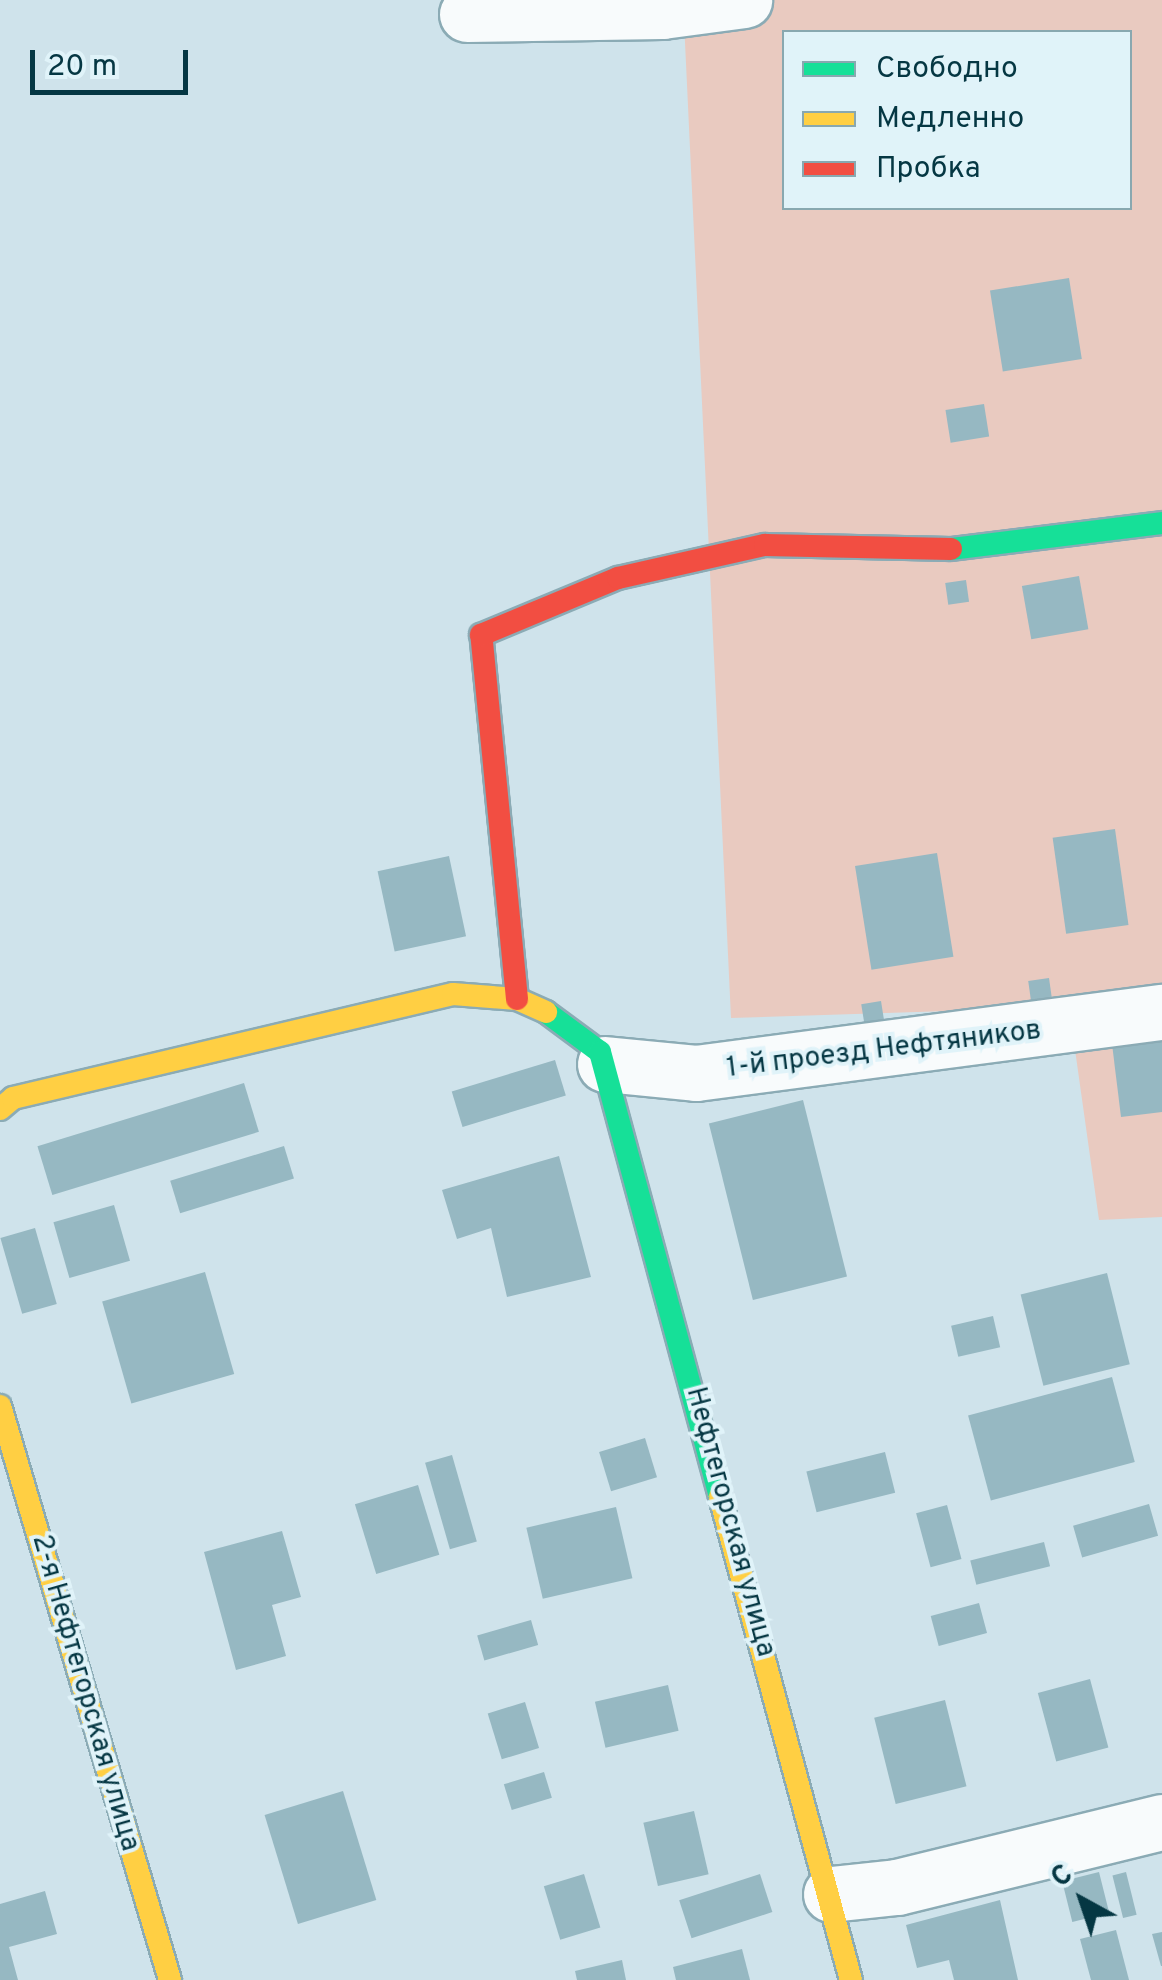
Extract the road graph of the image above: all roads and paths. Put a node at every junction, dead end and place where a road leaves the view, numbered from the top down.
1 (744, 0) edge
2 (467, 14) dead end
3 (1162, 523) edge
4 (517, 999) junction
5 (1162, 1012) edge
6 (606, 1064) junction
7 (0, 1109) edge
8 (0, 1406) edge
9 (1162, 1822) edge
10 (831, 1894) junction
11 (170, 1980) edge
12 (852, 1980) edge

1 - 2 street
3 - 4 street
4 - 6 street
4 - 7 street
5 - 6 street, 1-й проезд Нефтяников
6 - 10 street, Нефтегорская улица
8 - 11 street, 2-я Нефтегорская улица
9 - 10 street
10 - 12 street, Нефтегорская улица

